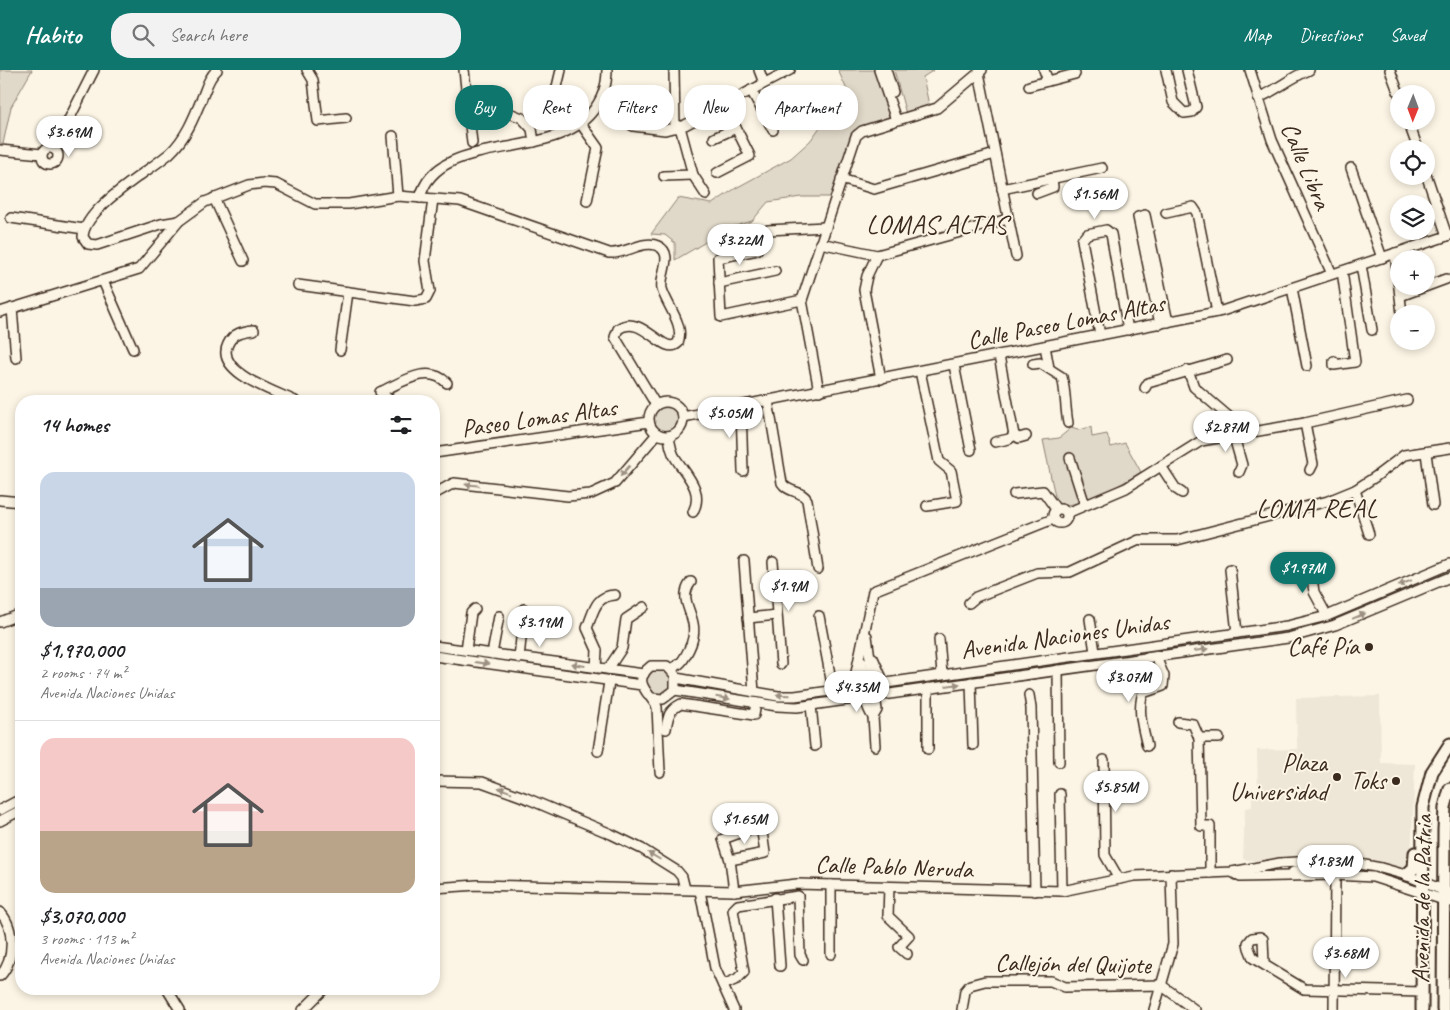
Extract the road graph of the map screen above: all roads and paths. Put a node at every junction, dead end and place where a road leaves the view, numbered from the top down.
1 (94, 70) edge
2 (217, 70) edge
3 (307, 70) edge
4 (464, 70) edge
5 (561, 70) edge
6 (607, 70) edge
7 (674, 70) edge
8 (759, 70) edge
9 (790, 70) edge
10 (879, 70) edge
11 (886, 70) edge
12 (1044, 70) edge
13 (1166, 70) edge
14 (1187, 70) edge
15 (1250, 70) edge
16 (1309, 70) edge
17 (1390, 70) edge
18 (980, 71) edge
19 (1075, 74) dead end
20 (1048, 81) junction
21 (764, 83) junction
22 (465, 85) edge
23 (557, 85) edge
24 (605, 85) edge
25 (1396, 85) edge
26 (1029, 86) dead end
27 (751, 90) junction
28 (746, 93) edge
29 (1258, 98) junction
30 (756, 99) edge
31 (599, 104) edge
32 (513, 115) edge
33 (589, 115) edge
34 (346, 118) dead end
35 (899, 120) junction
36 (684, 124) edge
37 (678, 127) junction
38 (674, 128) edge
39 (470, 130) edge
40 (573, 130) edge
41 (585, 130) edge
42 (732, 130) edge
43 (737, 130) edge
44 (393, 136) dead end
45 (714, 138) dead end
46 (534, 142) junction
47 (472, 143) dead end
48 (0, 150) edge
49 (995, 154) junction
50 (1102, 168) dead end
51 (1352, 168) dead end
52 (717, 173) dead end
53 (693, 175) junction
54 (664, 176) dead end
55 (1052, 178) junction
56 (841, 179) junction
57 (1430, 185) edge
58 (1002, 189) junction
59 (1037, 193) dead end
60 (706, 195) dead end
61 (398, 196) junction
62 (214, 198) junction
63 (420, 198) junction
64 (432, 199) junction
65 (587, 201) dead end
66 (1166, 213) dead end
67 (11, 218) dead end
68 (1008, 219) junction
69 (179, 221) junction
70 (825, 228) junction
71 (84, 229) junction
72 (768, 230) dead end
73 (1449, 235) edge
74 (820, 243) junction
75 (757, 250) dead end
76 (1404, 250) edge
77 (877, 255) junction
78 (1390, 255) edge
79 (1016, 256) dead end
80 (1382, 258) junction
81 (243, 261) dead end
82 (1361, 265) junction
83 (775, 271) dead end
84 (1342, 271) junction
85 (1332, 274) junction
86 (1446, 280) dead end
87 (103, 281) junction
88 (719, 283) junction
89 (298, 285) dead end
90 (1292, 288) junction
91 (348, 292) junction
92 (1400, 296) joint
93 (802, 300) junction
94 (1401, 305) edge
95 (12, 308) junction
96 (0, 312) edge
97 (1217, 312) junction
98 (1164, 323) junction
99 (254, 330) dead end
100 (1128, 330) junction
101 (1372, 330) dead end
102 (1100, 335) junction
103 (1045, 346) junction
104 (133, 349) dead end
105 (340, 350) dead end
106 (999, 356) junction
107 (16, 358) dead end
108 (1227, 360) dead end
109 (1334, 361) dead end
110 (1033, 364) dead end
111 (954, 365) junction
112 (1307, 366) dead end
113 (1049, 368) junction
114 (1188, 370) junction
115 (920, 371) junction
116 (881, 379) junction
117 (447, 382) dead end
118 (1146, 388) dead end
119 (819, 391) junction
120 (283, 395) edge
121 (384, 395) edge
122 (1407, 400) dead end
123 (768, 401) junction
124 (656, 405) junction
125 (741, 407) junction
126 (683, 417) junction
127 (649, 422) junction
128 (1068, 423) dead end
129 (1305, 423) junction
130 (658, 434) junction
131 (1014, 435) junction
132 (669, 436) junction
133 (1026, 436) dead end
134 (1234, 436) junction
135 (995, 442) dead end
136 (1450, 448) edge
137 (971, 450) dead end
138 (1439, 451) junction
139 (440, 452) edge
140 (1426, 452) junction
141 (1450, 456) edge
142 (1070, 458) dead end
143 (1161, 466) junction
144 (1310, 470) dead end
145 (743, 471) dead end
146 (1239, 472) dead end
147 (1355, 490) junction
148 (440, 491) edge
149 (1182, 493) dead end
150 (1014, 494) dead end
151 (0, 500) edge
152 (15, 501) edge
153 (1085, 505) junction
154 (1433, 505) dead end
155 (927, 506) dead end
156 (1056, 509) junction
157 (693, 512) dead end
158 (1067, 513) junction
159 (1053, 519) junction
160 (1369, 534) dead end
161 (744, 561) dead end
162 (773, 562) dead end
163 (1310, 564) dead end
164 (1450, 564) edge
165 (818, 569) dead end
166 (1230, 569) dead end
167 (1450, 577) edge
168 (691, 582) dead end
169 (615, 595) dead end
170 (970, 603) dead end
171 (644, 607) dead end
172 (524, 608) dead end
173 (475, 609) dead end
174 (777, 615) junction
175 (15, 616) edge
176 (499, 616) dead end
177 (819, 616) dead end
178 (1327, 616) junction
179 (748, 618) junction
180 (1090, 619) dead end
181 (0, 622) edge
182 (1287, 626) junction
183 (1237, 632) junction
184 (1288, 638) junction
185 (938, 639) dead end
186 (440, 647) edge
187 (466, 650) junction
188 (1095, 652) junction
189 (865, 653) junction
190 (492, 654) junction
191 (440, 657) edge
192 (1156, 657) junction
193 (519, 658) junction
194 (781, 664) dead end
195 (596, 668) junction
196 (608, 669) junction
197 (671, 669) junction
198 (1058, 670) junction
199 (644, 674) junction
200 (942, 674) junction
201 (676, 678) junction
202 (609, 682) junction
203 (971, 682) junction
204 (884, 683) junction
205 (642, 685) junction
206 (869, 685) junction
207 (853, 687) junction
208 (928, 688) junction
209 (675, 690) junction
210 (833, 690) junction
211 (754, 692) junction
212 (1029, 695) dead end
213 (876, 696) junction
214 (866, 697) junction
215 (652, 698) junction
216 (663, 699) junction
217 (756, 703) junction
218 (811, 705) junction
219 (673, 708) junction
220 (873, 717) junction
221 (1178, 722) dead end
222 (666, 729) dead end
223 (1199, 738) junction
224 (1219, 738) dead end
225 (1450, 744) edge
226 (972, 745) dead end
227 (815, 746) dead end
228 (875, 746) dead end
229 (1147, 746) dead end
230 (928, 749) dead end
231 (598, 751) dead end
232 (1104, 760) dead end
233 (1059, 762) dead end
234 (660, 772) dead end
235 (440, 782) edge
236 (1450, 789) edge
237 (1060, 794) dead end
238 (15, 802) edge
239 (0, 810) edge
240 (15, 813) edge
241 (1423, 813) junction
242 (0, 821) edge
243 (730, 860) junction
244 (1315, 861) junction
245 (1232, 872) junction
246 (1210, 873) junction
247 (1171, 874) junction
248 (1335, 874) junction
249 (1406, 875) junction
250 (1362, 876) junction
251 (1281, 877) junction
252 (1119, 879) junction
253 (831, 885) junction
254 (889, 887) junction
255 (1421, 887) junction
256 (440, 888) edge
257 (685, 890) junction
258 (700, 891) junction
259 (1035, 891) junction
260 (1062, 891) junction
261 (734, 892) junction
262 (1446, 897) edge
263 (775, 898) junction
264 (0, 912) edge
265 (11, 945) junction
266 (15, 945) edge
267 (831, 954) dead end
268 (907, 954) dead end
269 (803, 960) dead end
270 (1264, 963) dead end
271 (780, 966) dead end
272 (0, 976) edge
273 (723, 985) junction
274 (1161, 985) junction
275 (1334, 991) junction
276 (1422, 992) junction
277 (171, 995) edge
278 (318, 995) edge
279 (180, 1010) edge
280 (303, 1010) edge
281 (734, 1010) edge
282 (962, 1010) edge
283 (1154, 1010) edge
284 (1195, 1010) edge
285 (1334, 1010) edge
286 (1422, 1010) edge
287 (1443, 1010) edge

1 - 48 street
2 - 71 street
3 - 34 street
4 - 22 street
5 - 23 street
6 - 24 street
7 - 37 street
8 - 21 street
9 - 21 street
10 - 35 street
11 - 35 street
12 - 20 street
13 - 14 street
15 - 29 street, Calle Libra
16 - 29 street
17 - 25 street
18 - 35 street
18 - 49 street
19 - 20 street
20 - 26 street
21 - 27 street
27 - 28 street
27 - 30 street
29 - 85 street, Calle Libra
31 - 33 street
32 - 46 street
35 - 56 street
36 - 37 street
37 - 38 street
37 - 53 street
39 - 47 street
40 - 46 street
41 - 65 street
42 - 45 street
43 - 52 street
44 - 61 street
46 - 63 street
49 - 56 street
49 - 58 street
50 - 55 street
51 - 80 street
53 - 54 street
53 - 60 street
55 - 58 street
55 - 59 street
56 - 70 street
57 - 73 street
58 - 68 street
61 - 62 street
61 - 63 street
62 - 69 street
62 - 81 street
63 - 64 street
64 - 91 street
64 - 124 street
66 - 97 street
67 - 71 street
68 - 77 street
68 - 79 street
69 - 71 street
69 - 87 street
70 - 72 street
70 - 74 street
73 - 76 street, Calle Paseo Lomas Altas
74 - 77 street
74 - 93 street
75 - 88 street
77 - 116 street
78 - 80 street, Calle Paseo Lomas Altas
80 - 82 street, Calle Paseo Lomas Altas
82 - 84 street, Calle Paseo Lomas Altas
82 - 101 street
83 - 88 street
84 - 85 street, Calle Paseo Lomas Altas
84 - 109 street
85 - 90 street, Calle Paseo Lomas Altas
86 - 92 street
87 - 95 street
87 - 104 street
88 - 93 street
89 - 91 street
90 - 97 street, Calle Paseo Lomas Altas
90 - 112 street
91 - 105 street
92 - 94 street
93 - 119 street
95 - 96 street
95 - 107 street
97 - 98 street, Calle Paseo Lomas Altas
98 - 98 street
98 - 100 street, Calle Paseo Lomas Altas
99 - 120 street
100 - 102 street, Calle Paseo Lomas Altas
100 - 102 street
102 - 103 street, Calle Paseo Lomas Altas
103 - 106 street, Calle Paseo Lomas Altas
103 - 113 street
106 - 111 street, Calle Paseo Lomas Altas
106 - 131 street
108 - 114 street
110 - 113 street
111 - 115 street, Calle Paseo Lomas Altas
111 - 137 street
113 - 128 street
114 - 118 street
114 - 134 street
115 - 116 street, Calle Paseo Lomas Altas
115 - 155 street
116 - 119 street, Calle Paseo Lomas Altas
117 - 121 street
119 - 123 street, Calle Paseo Lomas Altas
122 - 129 street
123 - 125 street, Calle Paseo Lomas Altas
123 - 165 street
124 - 126 street
124 - 127 street
125 - 126 street, Calle Paseo Lomas Altas
125 - 145 street
126 - 132 street
127 - 130 street
127 - 139 street, Paseo Lomas Altas
129 - 134 street
129 - 144 street
130 - 132 street
130 -> 148 street
131 - 133 street
131 - 135 street
132 - 157 street
134 - 143 street
134 - 146 street
136 - 138 street
138 - 140 street
138 - 141 street
140 - 147 street
140 - 154 street
142 - 153 street
143 - 149 street
143 - 153 street
147 - 160 street
147 - 170 street
150 - 156 street
151 - 152 street
153 - 158 street
156 - 158 street
156 - 159 street
158 - 159 street
159 - 189 street
161 - 179 street
162 - 174 street
163 - 178 street
164 -> 178 street, Avenida Naciones Unidas
166 - 183 street
184 -> 167 street, Avenida Naciones Unidas
168 - 197 street
169 - 195 street
171 - 196 street
172 - 193 street
173 - 187 street
174 - 179 street
174 - 194 street
175 - 181 street
176 - 190 street
177 - 210 street
178 - 182 street, Avenida Naciones Unidas
179 - 211 street
180 - 188 street
182 - 183 street, Avenida Naciones Unidas
182 - 184 street
183 - 188 street, Avenida Naciones Unidas
192 -> 184 street, Avenida Naciones Unidas
185 - 200 street
186 - 187 street
187 - 190 street
188 - 200 street, Avenida Naciones Unidas
189 - 204 street
189 - 206 street
189 - 207 street
190 - 193 street
191 -> 202 street
192 - 198 street, Avenida Naciones Unidas
192 - 229 street
195 -> 193 street
195 - 196 street
196 - 199 street
197 - 199 street
197 - 201 street
198 - 203 street, Avenida Naciones Unidas
198 - 233 street
199 - 205 street
200 - 204 street, Avenida Naciones Unidas
201 - 209 street
201 - 211 street, Avenida Naciones Unidas
202 - 205 street
202 - 231 street
208 -> 203 street, Avenida Naciones Unidas
203 - 226 street
204 - 206 street, Avenida Naciones Unidas
205 - 215 street
206 - 207 street, Avenida Naciones Unidas
206 - 213 street
206 - 214 street
207 - 210 street, Avenida Naciones Unidas
208 - 213 street, Avenida Naciones Unidas
208 - 230 street
209 - 216 street
209 -> 217 street, Avenida Naciones Unidas
210 -> 211 street, Avenida Naciones Unidas
212 - 259 street
213 - 214 street, Avenida Naciones Unidas
213 - 220 street
214 - 218 street, Avenida Naciones Unidas
214 - 220 street
215 - 216 street
215 - 234 street
216 - 219 street
217 - 218 street, Avenida Naciones Unidas
217 - 219 street
218 - 227 street
219 - 222 street
220 - 228 street
221 - 223 street
223 - 224 street
223 - 246 street
225 - 241 main road, Avenida de la Patria
232 - 252 street
257 -> 235 street
236 - 262 main road, Avenida de la Patria
237 - 260 street
238 - 239 street
240 - 242 street
241 - 249 main road
241 - 255 main road, Avenida de la Patria
243 - 243 street
243 - 261 street
244 - 245 street, Calle Pablo Neruda
244 - 249 street, Calle Pablo Neruda
244 - 250 street
244 - 251 street
245 - 246 street, Calle Pablo Neruda
245 - 251 street, Calle Pablo Neruda
246 - 247 street, Calle Pablo Neruda
247 - 252 street, Calle Pablo Neruda
247 - 274 street
248 - 250 street, Calle Pablo Neruda
248 - 251 street, Calle Pablo Neruda
248 - 275 street
249 - 255 street, Calle Pablo Neruda
250 - 255 street, Calle Pablo Neruda
252 - 260 street, Calle Pablo Neruda
253 - 254 street, Calle Pablo Neruda
253 - 261 street, Calle Pablo Neruda
253 - 267 street
254 - 259 street, Calle Pablo Neruda
254 - 268 street
255 - 262 street
255 - 276 main road, Avenida de la Patria
256 - 257 street, Calle Pablo Neruda
257 - 258 street, Calle Pablo Neruda
258 - 261 street, Calle Pablo Neruda
258 - 273 street
259 - 260 street, Calle Pablo Neruda
262 - 287 main road, Avenida de la Patria
263 - 269 street
263 - 271 street
263 - 273 street
264 - 265 street
265 - 266 street
265 - 272 street
270 - 275 street
273 - 281 street
274 - 282 street, Callejón del Quijote
274 - 283 street
274 - 284 street, Callejón del Quijote
275 - 276 street
275 - 285 street
276 - 286 main road, Avenida de la Patria
277 - 279 street
278 - 280 street

